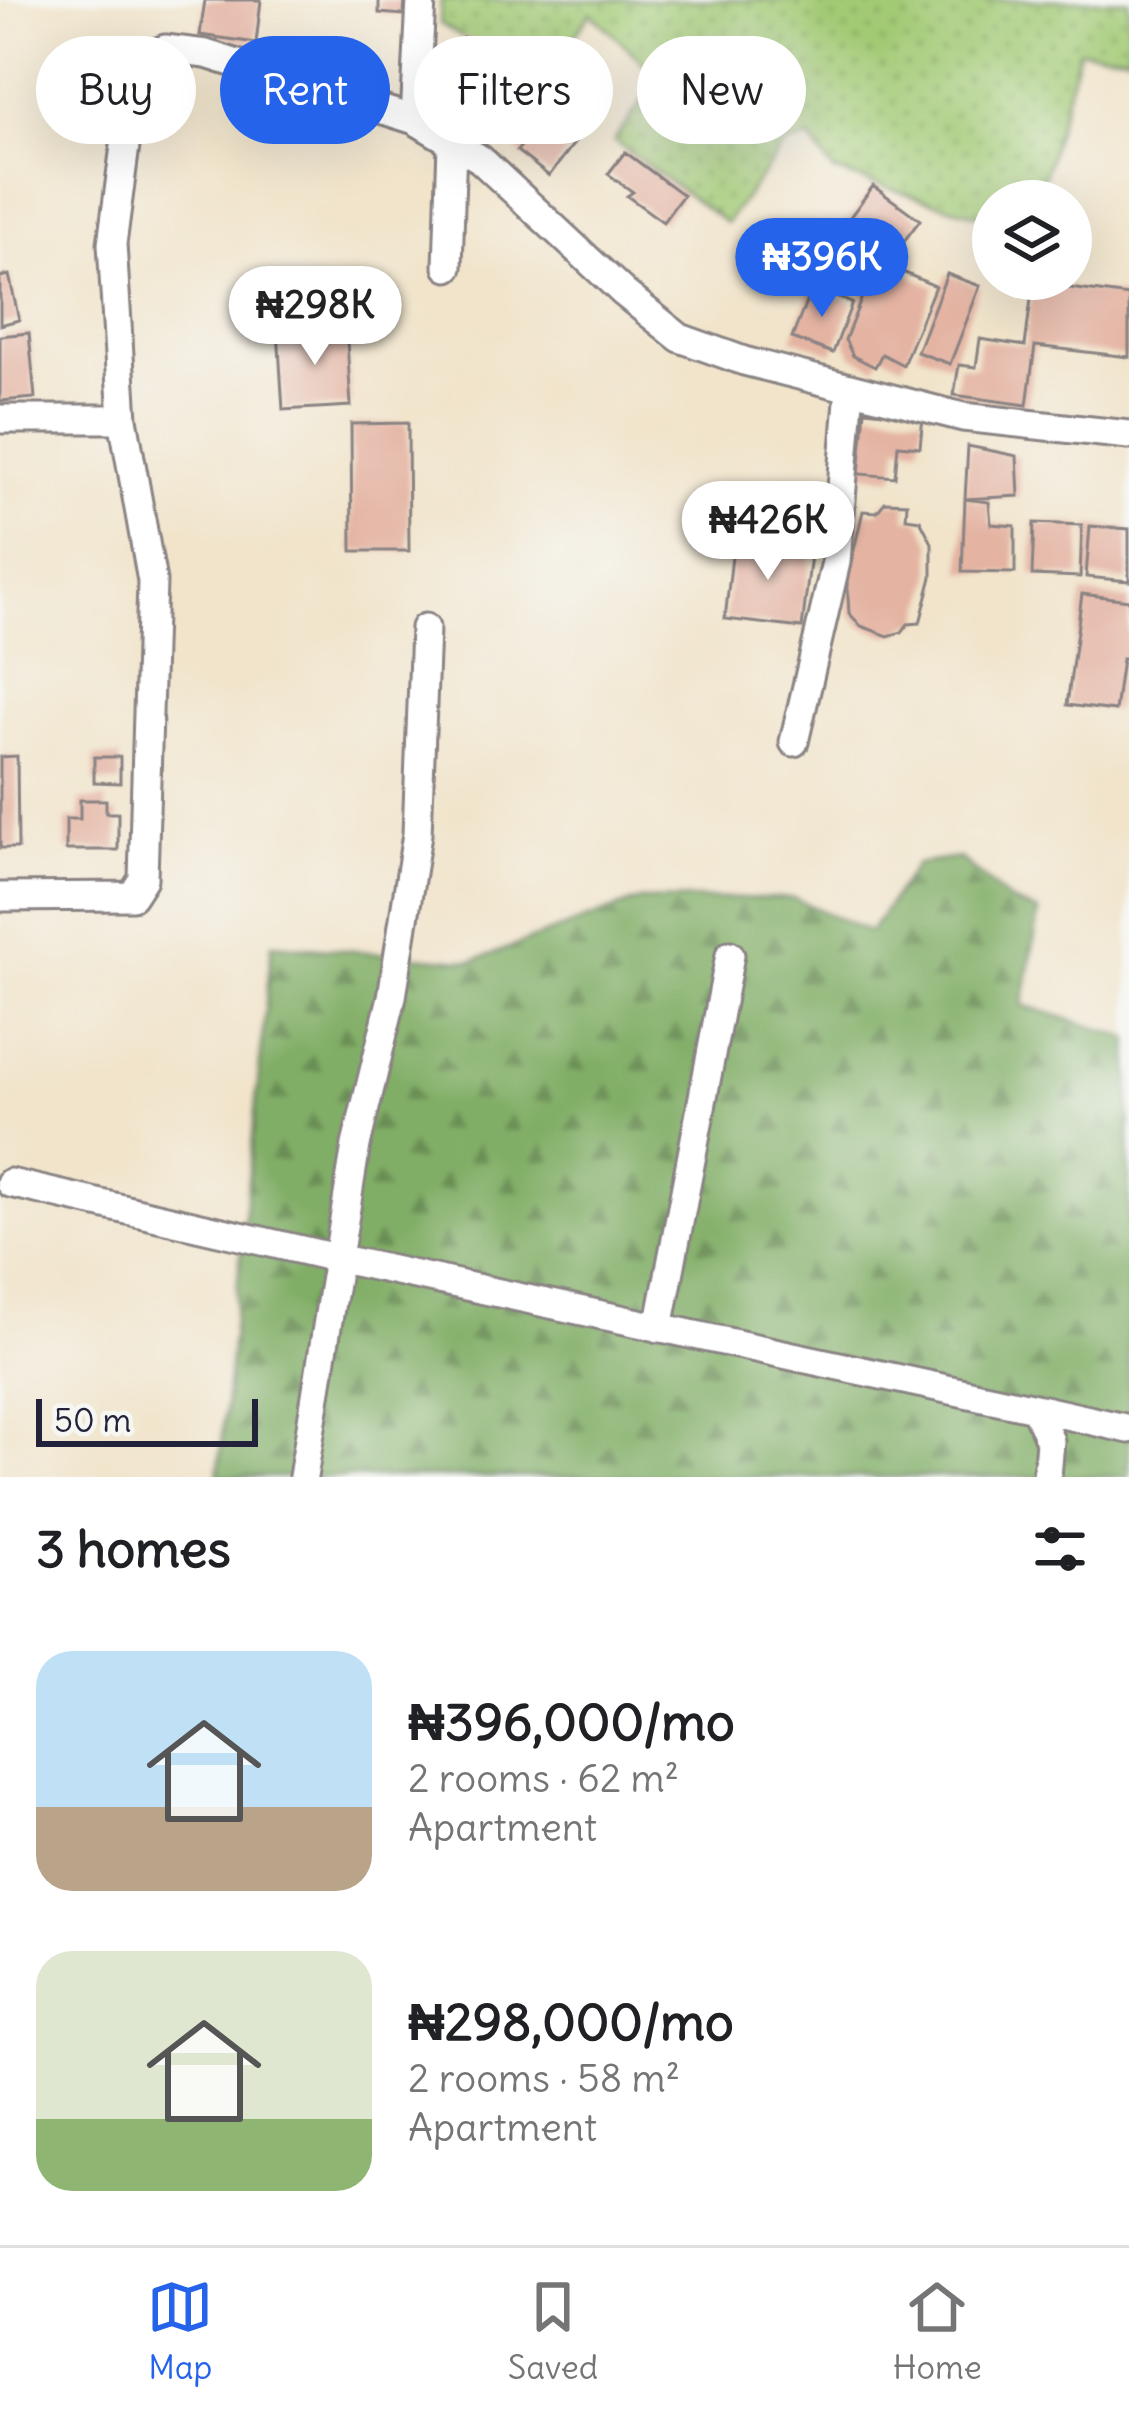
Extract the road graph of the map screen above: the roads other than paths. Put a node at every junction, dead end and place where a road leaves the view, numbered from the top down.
1 (421, 0) edge
2 (419, 36) edge
3 (414, 120) edge
4 (452, 144) edge
5 (454, 144) edge
6 (448, 267) dead end
7 (850, 388) junction
8 (0, 418) edge
9 (123, 418) junction
10 (1129, 435) edge
11 (425, 628) dead end
12 (794, 742) dead end
13 (0, 897) edge
14 (730, 955) dead end
15 (10, 1183) dead end
16 (336, 1258) junction
17 (659, 1328) junction
18 (1035, 1408) junction
19 (1129, 1429) edge
20 (303, 1477) edge
21 (1047, 1477) edge

1 - 2 street
3 - 9 street
4 - 6 street
5 - 7 street
7 - 10 street
7 - 12 street
8 - 9 street
9 - 13 street
11 - 16 street
14 - 17 street
15 - 16 street
16 - 17 street
16 - 20 street
17 - 18 street
18 - 19 street
18 - 21 street

